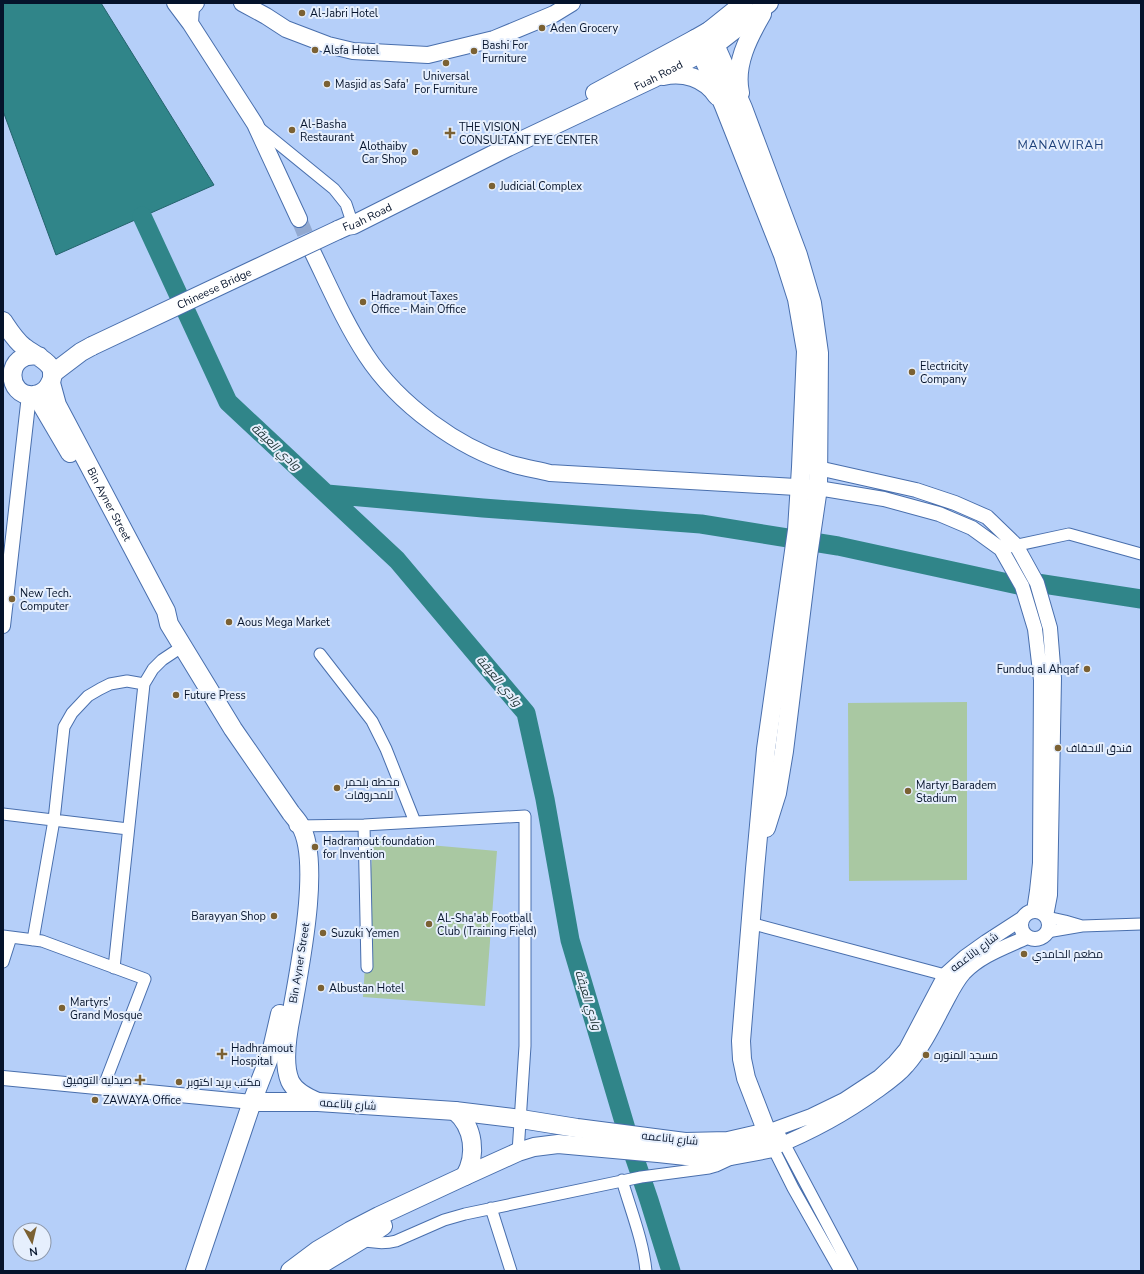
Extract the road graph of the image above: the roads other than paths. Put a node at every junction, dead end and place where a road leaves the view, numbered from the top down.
1 (175, 3) edge
2 (196, 3) edge
3 (242, 3) edge
4 (572, 3) edge
5 (744, 3) edge
6 (769, 3) edge
7 (190, 23) junction
8 (705, 42) junction
9 (654, 78) junction
10 (724, 106) junction
11 (743, 108) junction
12 (254, 124) junction
13 (298, 219) tunnel mouth
14 (347, 225) junction
15 (313, 253) tunnel mouth
16 (3, 320) edge
17 (3, 326) edge
18 (87, 349) junction
19 (41, 357) junction
20 (13, 370) junction
21 (51, 379) junction
22 (32, 395) junction
23 (809, 467) junction
24 (799, 487) junction
25 (818, 488) junction
26 (805, 530) junction
27 (1016, 545) junction
28 (1001, 549) junction
29 (1141, 554) edge
30 (169, 624) junction
31 (3, 626) edge
32 (183, 646) junction
33 (320, 654) dead end
34 (144, 684) junction
35 (1047, 780) junction
36 (3, 814) edge
37 (54, 820) junction
38 (295, 821) junction
39 (415, 822) junction
40 (364, 825) junction
41 (128, 829) junction
42 (1038, 915) junction
43 (750, 923) junction
44 (1141, 924) edge
45 (1082, 926) junction
46 (1047, 932) junction
47 (7, 937) edge
48 (1027, 937) junction
49 (33, 940) junction
50 (3, 962) edge
51 (367, 967) dead end
52 (114, 968) junction
53 (945, 975) junction
54 (3, 1078) edge
55 (103, 1088) junction
56 (252, 1102) junction
57 (318, 1102) junction
58 (455, 1111) junction
59 (521, 1119) junction
60 (775, 1138) junction
61 (658, 1145) junction
62 (685, 1149) junction
63 (518, 1152) junction
64 (736, 1154) junction
65 (465, 1176) junction
66 (622, 1180) junction
67 (402, 1206) junction
68 (491, 1208) junction
69 (827, 1225) junction
70 (817, 1230) junction
71 (362, 1240) junction
72 (194, 1271) edge
73 (290, 1271) edge
74 (310, 1271) edge
75 (511, 1271) edge
76 (646, 1271) edge
77 (840, 1271) edge
78 (852, 1271) edge

1 - 7 main road
2 - 7 main road
3 - 4 main road
5 - 8 highway, Fuah Road
6 - 8 highway, Fuah Road
6 - 11 highway
7 - 12 main road
8 - 9 highway, Fuah Road
8 - 10 highway
8 - 11 highway
8 - 14 highway, Fuah Road
9 - 10 highway
9 - 14 highway, Fuah Road
10 - 23 highway
11 - 23 highway
12 - 13 main road
12 - 14 street
14 - 18 highway, Chineese Bridge, bridge
15 - 24 main road
16 - 19 highway
17 - 20 highway
18 - 19 highway
18 - 21 highway
19 - 20 highway
19 - 21 highway
20 - 22 highway
21 - 22 highway
21 - 30 highway, Bin Ayner Street
22 - 30 highway, Bin Ayner Street
22 - 31 street
23 - 24 highway
23 - 25 highway
23 - 27 street
24 - 25 main road
24 - 26 highway
25 - 26 highway
25 - 28 street
26 - 43 highway
27 - 28 street
27 - 29 street
27 - 35 street
28 - 35 street
30 - 32 highway, Bin Ayner Street
32 - 34 street
32 - 38 highway, Bin Ayner Street
33 - 39 street
34 - 37 street
34 - 41 street
35 - 42 street
36 - 37 street
37 - 41 street
37 - 49 street
38 - 40 street
38 - 56 highway, Bin Ayner Street
38 - 57 highway, Bin Ayner Street
39 - 40 street
39 - 59 street
40 - 51 street
41 - 52 street
42 - 45 street
42 - 46 street
42 - 48 street
42 - 53 street, شارع باناعمه
43 - 53 street
43 - 60 highway
44 - 45 street
45 - 46 street
46 - 48 street, شارع باناعمه
47 - 49 street
47 - 50 street
48 - 60 street, شارع باناعمه
49 - 52 street
52 - 55 street
53 - 60 street, شارع باناعمه
54 - 55 street
55 - 56 street
56 - 57 highway, شارع باناعمه
56 - 72 highway, Bin Ayner Street
57 - 58 highway, شارع باناعمه
58 - 59 highway, شارع باناعمه
58 - 65 highway
59 - 61 highway, شارع باناعمه
59 - 63 street
60 - 62 highway, شارع باناعمه
60 - 64 highway, شارع باناعمه
60 - 69 street
60 - 70 street
61 - 62 highway, شارع باناعمه
61 - 63 highway, شارع باناعمه
62 - 64 highway, شارع باناعمه
63 - 65 highway, شارع باناعمه
64 - 66 street
65 - 67 highway, شارع باناعمه
66 - 68 street
66 - 76 street
67 - 71 highway
67 - 73 highway, شارع باناعمه
68 - 71 street
68 - 75 street
69 - 70 street
69 - 78 street
70 - 77 street
71 - 74 highway

